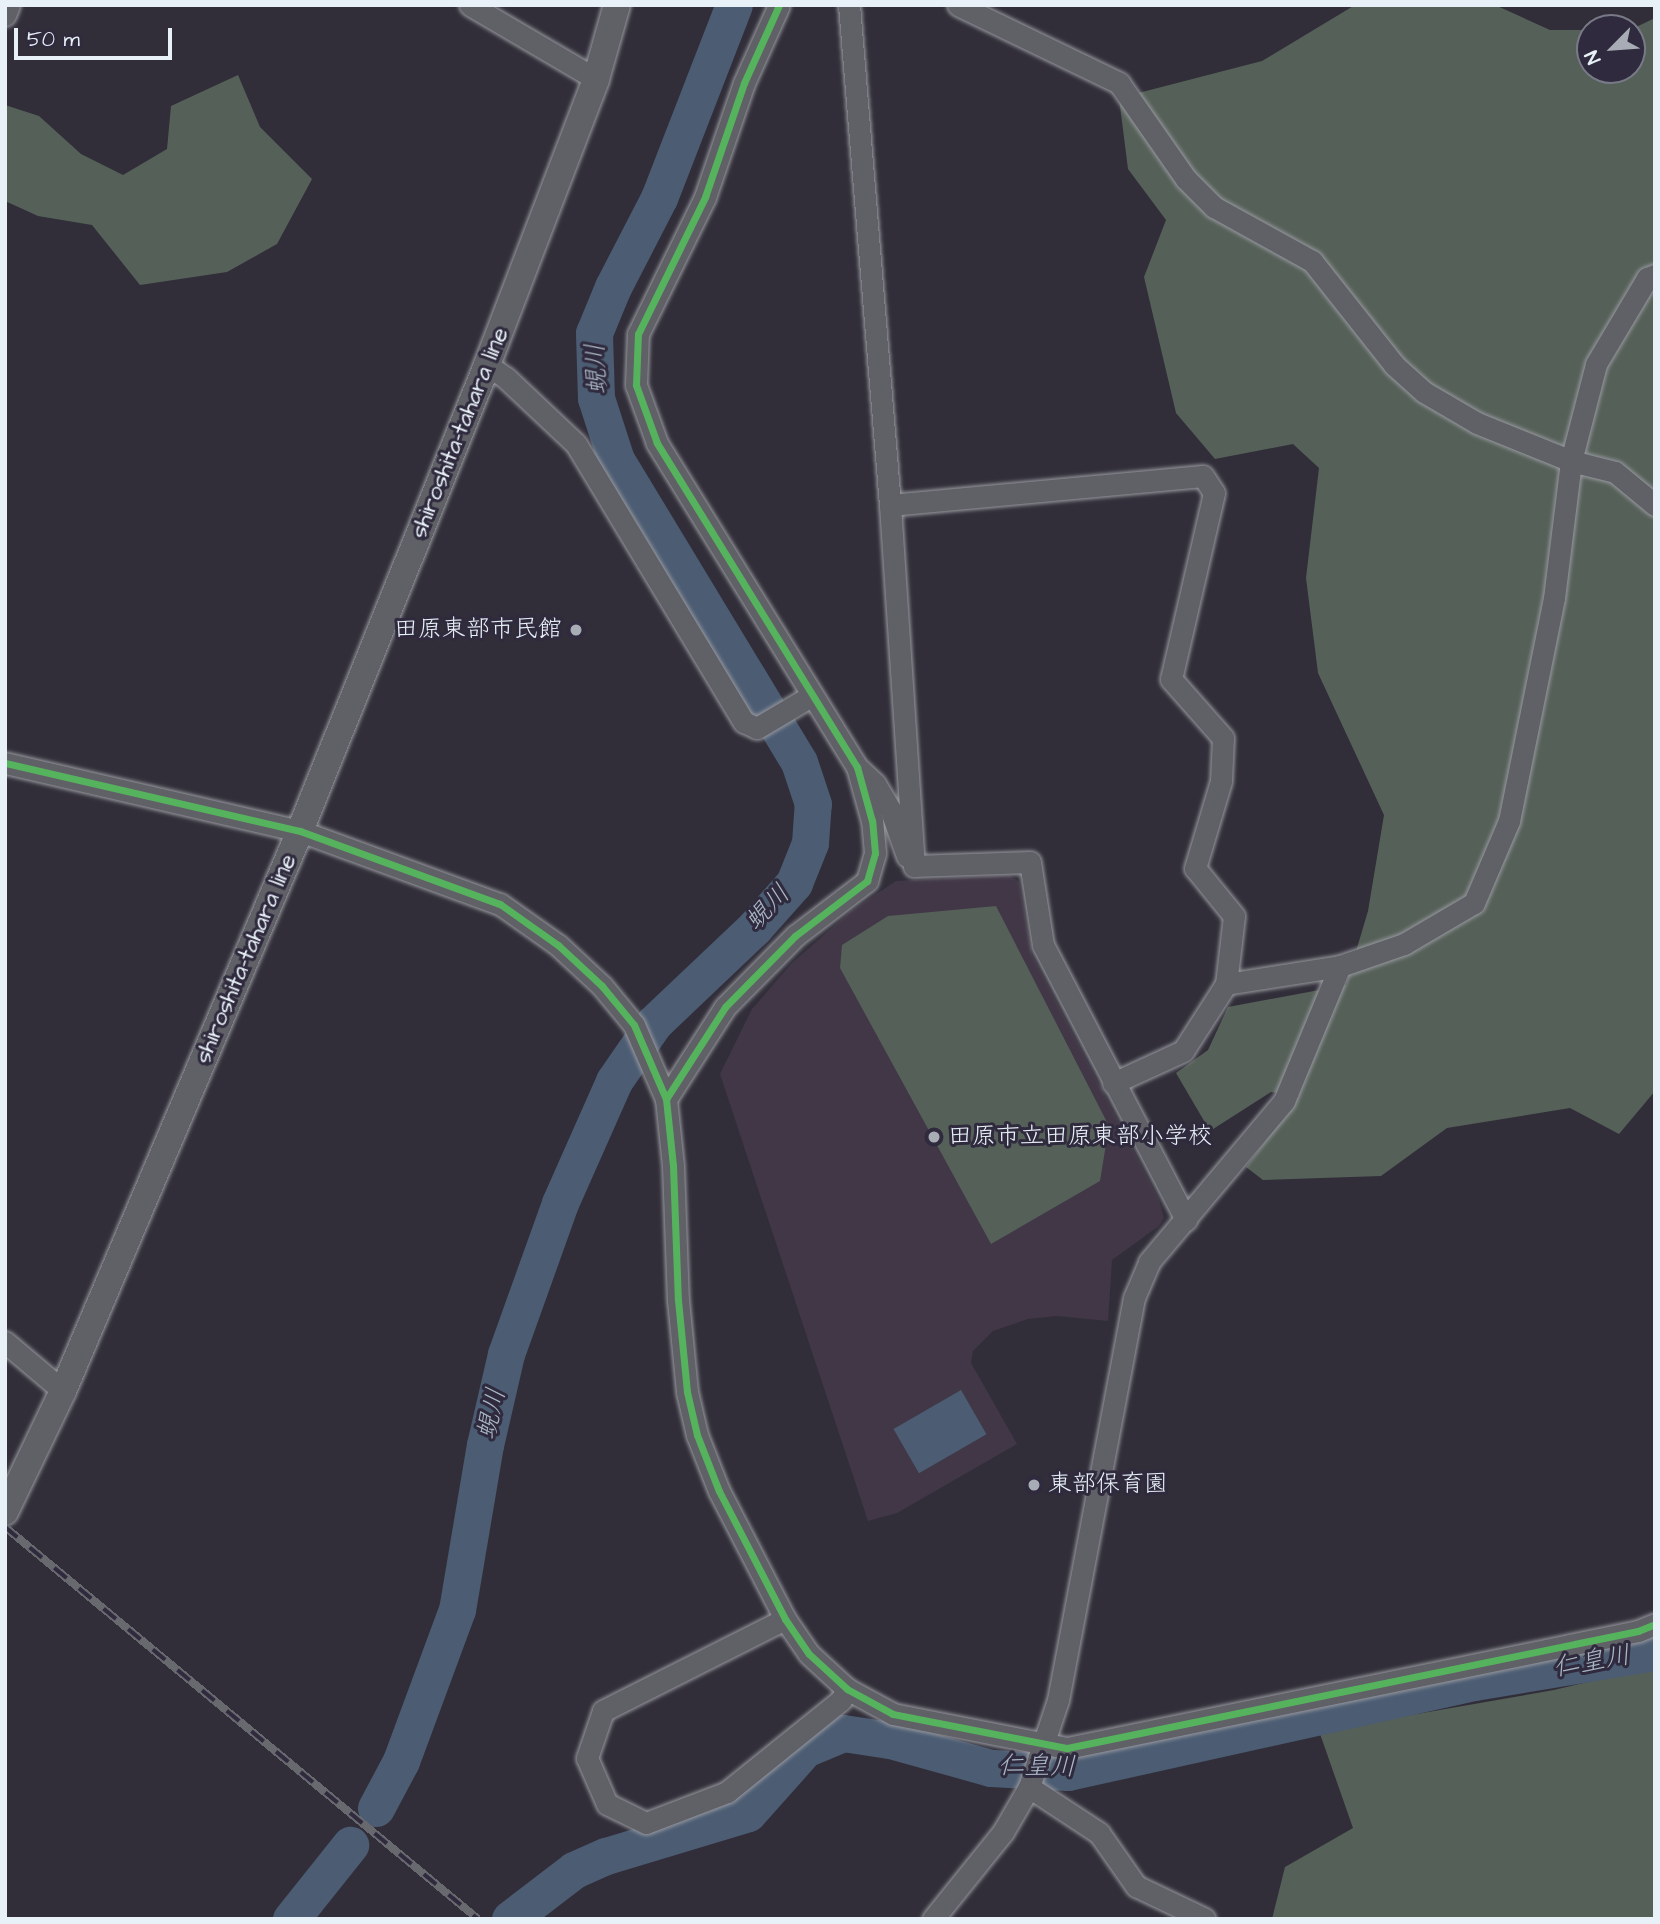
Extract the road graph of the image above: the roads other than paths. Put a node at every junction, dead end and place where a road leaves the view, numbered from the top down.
1 (9, 5) edge
2 (617, 5) edge
3 (779, 5) edge
4 (849, 5) edge
5 (958, 5) edge
6 (475, 6) edge
7 (5, 15) edge
8 (596, 79) junction
9 (1655, 275) edge
10 (487, 365) junction
11 (1571, 461) junction
12 (1655, 505) edge
13 (890, 506) junction
14 (811, 696) junction
15 (5, 762) edge
16 (857, 767) junction
17 (300, 831) junction
18 (914, 866) junction
19 (1340, 966) junction
20 (1226, 984) junction
21 (1113, 1083) junction
22 (666, 1099) junction
23 (1186, 1220) junction
24 (5, 1342) edge
25 (63, 1391) junction
26 (5, 1512) edge
27 (785, 1619) junction
28 (1655, 1624) edge
29 (848, 1689) junction
30 (1043, 1744) junction
31 (1029, 1787) junction
32 (933, 1919) edge
33 (1205, 1919) edge

1 - 7 street
2 - 8 main road, shiroshita-tahara line
3 - 14 street
4 - 13 street
5 - 11 street
6 - 8 street
8 - 10 main road, shiroshita-tahara line
9 - 11 street
10 - 14 street
10 - 17 main road, shiroshita-tahara line
11 - 12 street
11 - 19 street
13 - 18 street
13 - 20 street
14 - 16 street
15 - 17 street
16 - 18 street
16 - 22 street
17 - 22 street
17 - 25 main road, shiroshita-tahara line
18 - 21 street
19 - 20 street
19 - 23 street
20 - 21 street
21 - 23 street
22 - 27 street
23 - 30 street
24 - 25 street
25 - 26 main road, shiroshita-tahara line
27 - 29 street
27 - 29 street
28 - 30 street
29 - 30 street
30 - 31 street
31 - 32 street
31 - 33 street

